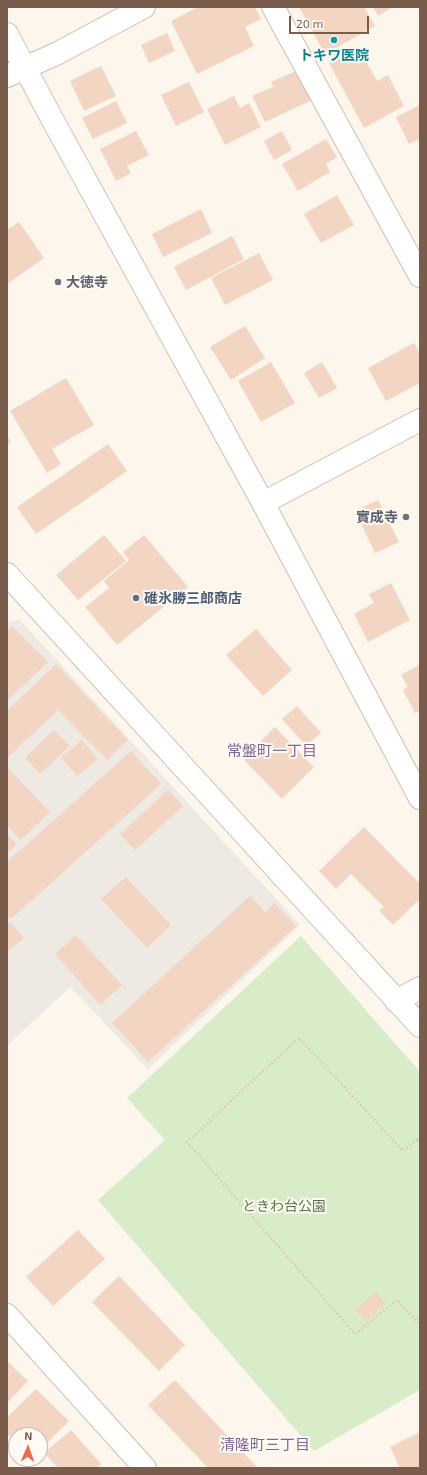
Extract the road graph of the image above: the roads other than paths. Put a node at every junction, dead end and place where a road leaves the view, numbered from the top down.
1 (144, 7) edge
2 (273, 7) edge
3 (7, 34) edge
4 (16, 72) edge
5 (420, 276) edge
6 (420, 420) edge
7 (263, 502) junction
8 (9, 581) edge
9 (420, 798) edge
10 (420, 988) edge
11 (396, 1001) junction
12 (420, 1026) edge
13 (7, 1315) edge
14 (145, 1468) edge

1 - 4 street
2 - 5 street
3 - 4 street
4 - 7 street
6 - 7 street
7 - 9 street
8 - 11 street
10 - 11 street
11 - 12 street
13 - 14 street

